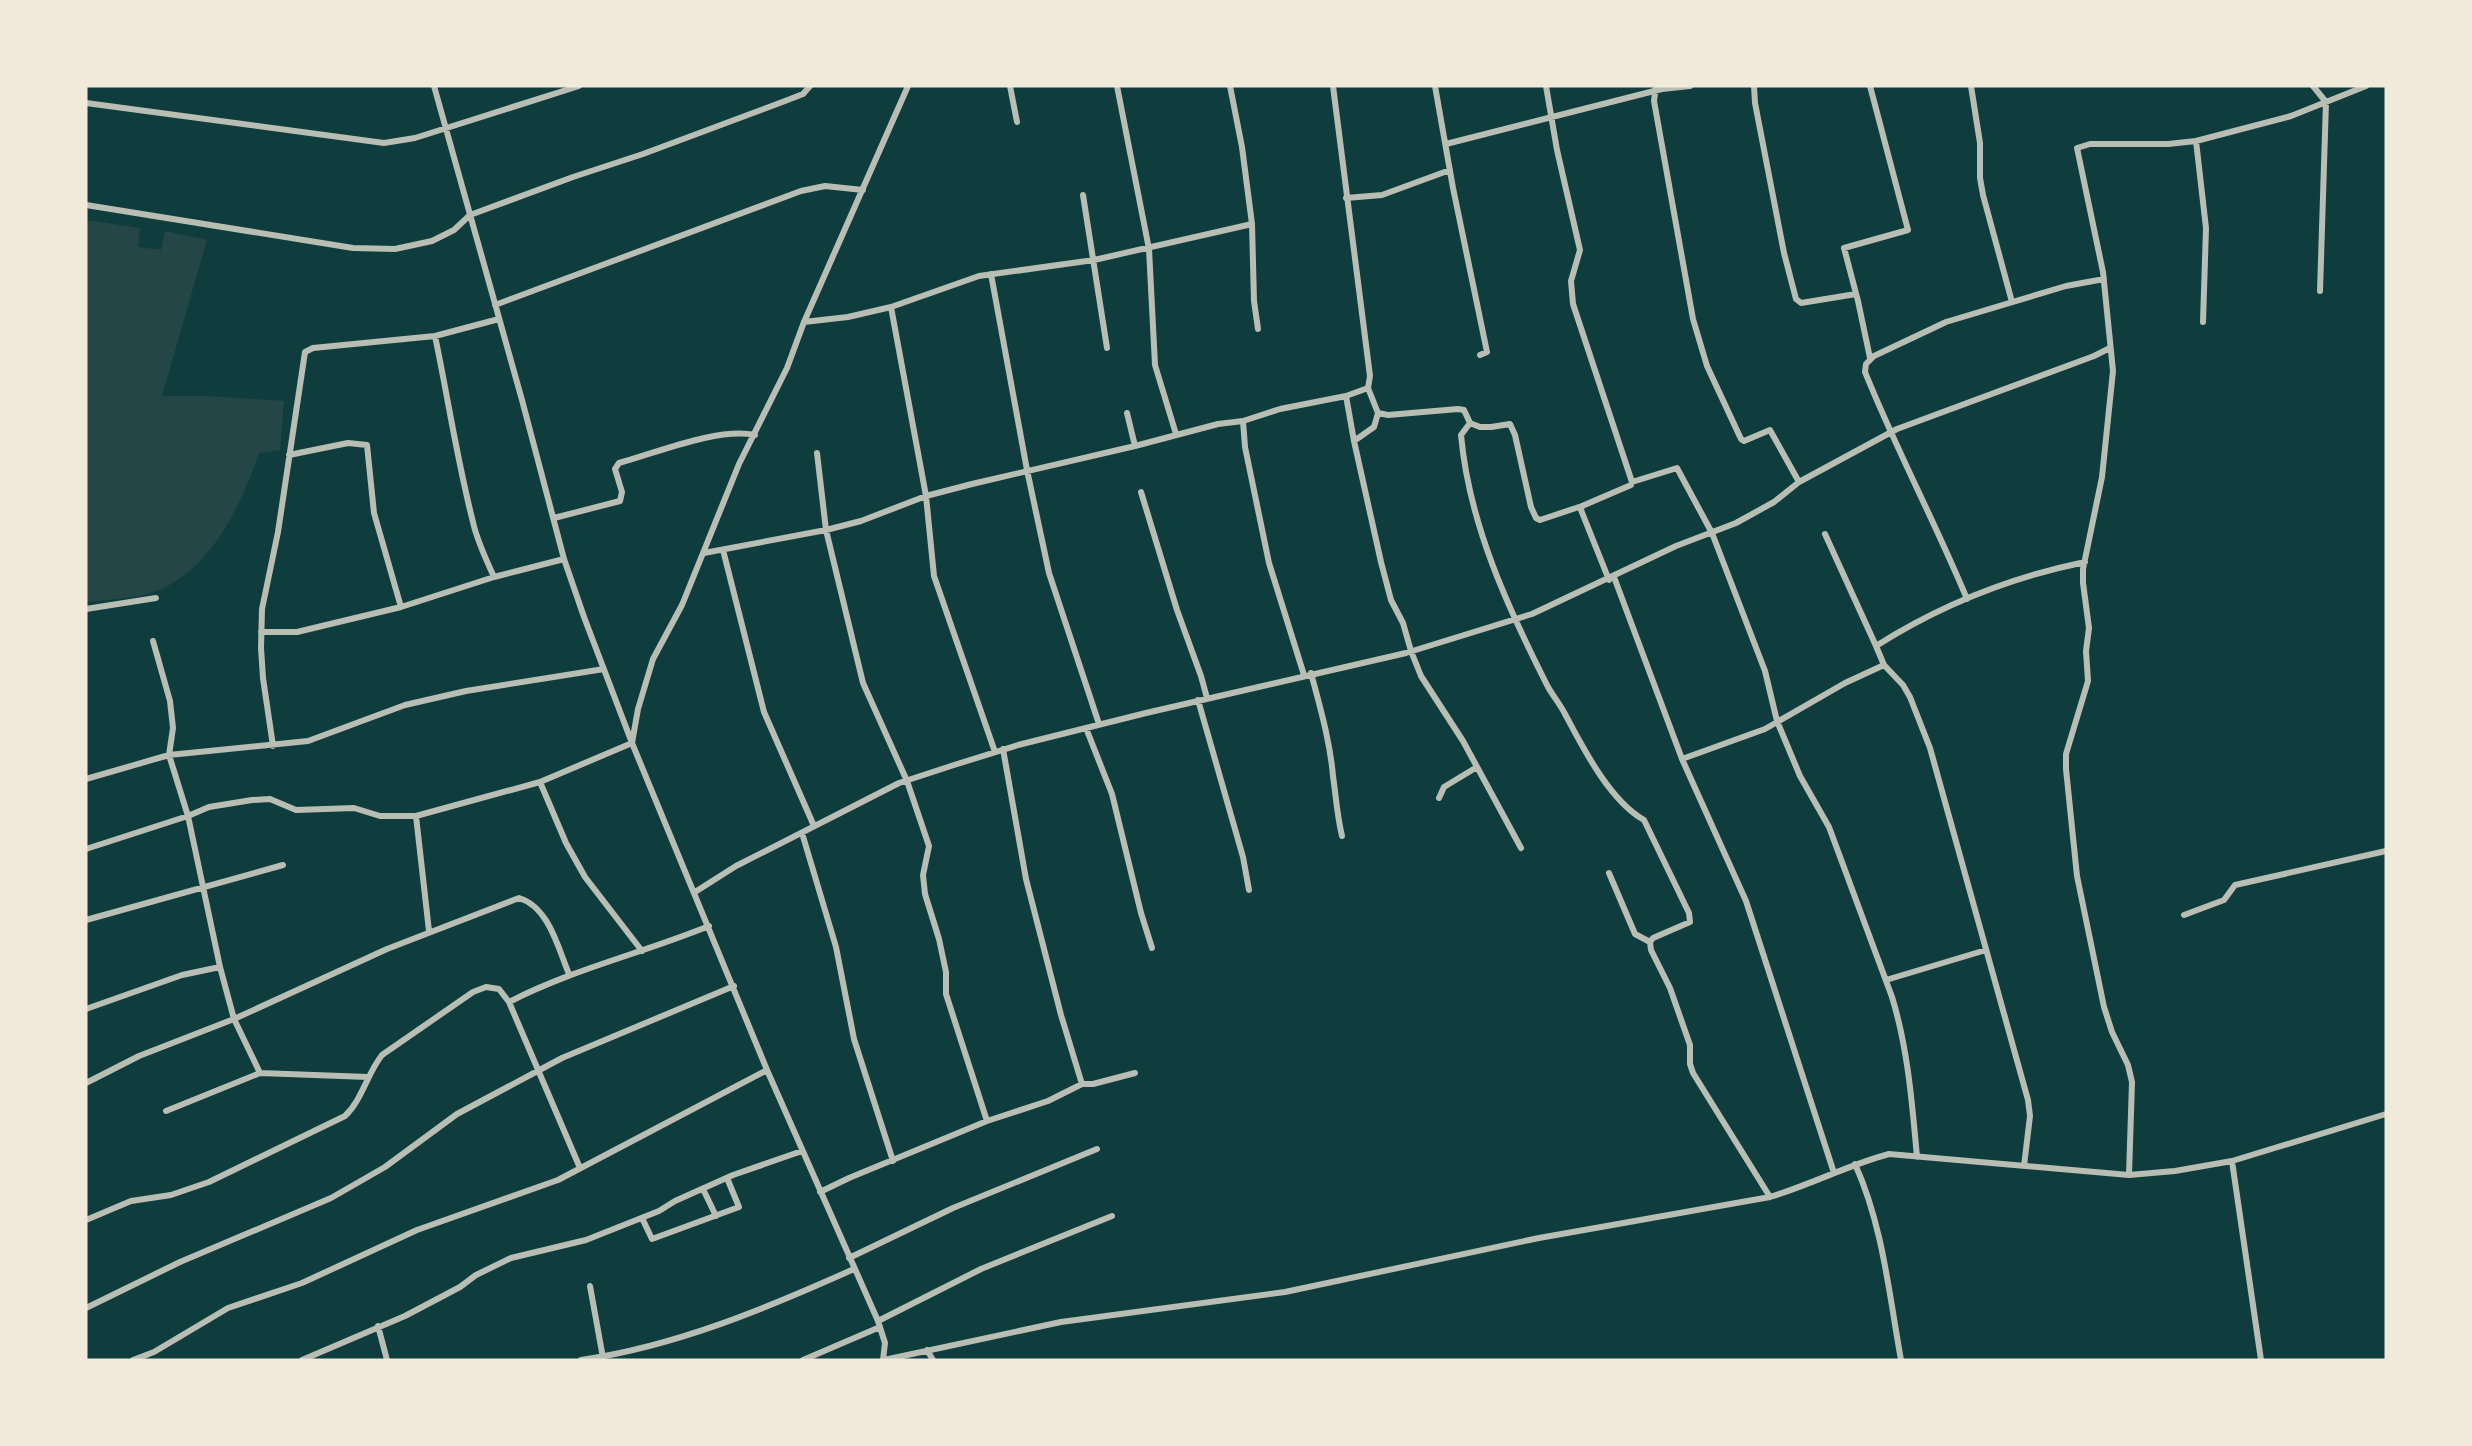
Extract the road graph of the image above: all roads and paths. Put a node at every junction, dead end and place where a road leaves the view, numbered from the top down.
1 (433, 86) edge
2 (579, 86) edge
3 (810, 86) edge
4 (908, 86) edge
5 (1010, 86) edge
6 (1117, 86) edge
7 (1230, 86) edge
8 (1333, 86) edge
9 (1435, 86) edge
10 (1546, 86) edge
11 (1690, 86) edge
12 (1754, 86) edge
13 (1870, 86) edge
14 (1971, 86) edge
15 (2313, 86) edge
16 (2366, 86) edge
17 (1656, 88) edge
18 (2326, 102) junction
19 (86, 103) edge
20 (1551, 117) junction
21 (1017, 122) dead end
22 (445, 128) junction
23 (2196, 141) junction
24 (1446, 144) junction
25 (1450, 170) junction
26 (863, 190) junction
27 (1083, 195) dead end
28 (1346, 198) junction
29 (86, 205) edge
30 (470, 215) junction
31 (1252, 224) junction
32 (1149, 249) junction
33 (1094, 260) junction
34 (991, 274) junction
35 (2104, 279) junction
36 (2320, 291) dead end
37 (1856, 294) junction
38 (2012, 302) junction
39 (495, 305) junction
40 (891, 307) junction
41 (499, 319) junction
42 (804, 322) junction
43 (2203, 322) dead end
44 (1258, 329) dead end
45 (435, 336) junction
46 (1107, 348) dead end
47 (2110, 348) junction
48 (1480, 355) dead end
49 (1870, 358) junction
50 (1368, 388) junction
51 (1346, 396) junction
52 (1127, 413) dead end
53 (1378, 413) junction
54 (1243, 421) junction
55 (1470, 422) junction
56 (1889, 432) junction
57 (1176, 434) junction
58 (755, 435) junction
59 (1354, 441) junction
60 (1135, 446) junction
61 (817, 453) dead end
62 (289, 455) junction
63 (1027, 470) junction
64 (1632, 482) junction
65 (1799, 482) junction
66 (1141, 492) dead end
67 (926, 496) junction
68 (1582, 506) junction
69 (554, 518) junction
70 (826, 530) junction
71 (1712, 533) junction
72 (1825, 534) dead end
73 (723, 550) junction
74 (704, 553) junction
75 (564, 559) junction
76 (2085, 562) junction
77 (494, 578) junction
78 (1611, 578) junction
79 (156, 598) dead end
80 (1968, 599) junction
81 (401, 607) junction
82 (86, 609) edge
83 (1516, 619) junction
84 (261, 632) junction
85 (153, 640) dead end
86 (1876, 646) junction
87 (1411, 651) junction
88 (1884, 666) junction
89 (604, 669) junction
90 (1307, 674) junction
91 (1207, 698) junction
92 (1198, 700) junction
93 (1777, 722) junction
94 (1099, 724) junction
95 (1086, 728) junction
96 (632, 743) junction
97 (273, 746) junction
98 (999, 751) junction
99 (169, 755) junction
100 (1682, 759) junction
101 (1477, 767) junction
102 (86, 779) edge
103 (907, 781) junction
104 (540, 782) junction
105 (1438, 798) dead end
106 (188, 816) junction
107 (416, 816) junction
108 (814, 826) junction
109 (802, 833) junction
110 (1342, 836) dead end
111 (1521, 848) dead end
112 (86, 849) edge
113 (2386, 851) edge
114 (283, 865) dead end
115 (1609, 873) dead end
116 (202, 889) junction
117 (1249, 890) dead end
118 (695, 892) junction
119 (2184, 915) dead end
120 (86, 920) edge
121 (709, 926) junction
122 (429, 931) junction
123 (1650, 942) junction
124 (1153, 947) dead end
125 (1986, 950) junction
126 (642, 951) junction
127 (220, 967) junction
128 (569, 974) junction
129 (1886, 980) junction
130 (734, 986) junction
131 (509, 1002) junction
132 (86, 1009) edge
133 (234, 1019) junction
134 (537, 1070) junction
135 (767, 1070) junction
136 (260, 1073) junction
137 (1135, 1073) dead end
138 (368, 1077) junction
139 (86, 1083) edge
140 (1082, 1084) junction
141 (166, 1111) dead end
142 (2386, 1114) edge
143 (987, 1121) junction
144 (1097, 1149) dead end
145 (802, 1151) junction
146 (1917, 1157) junction
147 (893, 1161) junction
148 (2232, 1161) junction
149 (1855, 1164) junction
150 (2024, 1166) junction
151 (580, 1168) junction
152 (1833, 1173) junction
153 (2129, 1175) junction
154 (727, 1178) junction
155 (704, 1189) junction
156 (820, 1192) junction
157 (1770, 1197) junction
158 (716, 1216) junction
159 (1112, 1216) dead end
160 (642, 1218) junction
161 (86, 1220) edge
162 (849, 1258) junction
163 (854, 1269) junction
164 (590, 1286) dead end
165 (86, 1308) edge
166 (879, 1324) junction
167 (378, 1326) junction
168 (928, 1350) junction
169 (603, 1358) edge
170 (133, 1360) edge
171 (302, 1360) edge
172 (387, 1360) edge
173 (581, 1360) edge
174 (803, 1360) edge
175 (883, 1360) edge
176 (933, 1360) edge
177 (1901, 1360) edge
178 (2262, 1360) edge

1 - 22 street
2 - 22 street
3 - 30 street
4 - 26 street
5 - 21 street
6 - 32 street
7 - 31 street
8 - 28 street
9 - 24 street
10 - 20 street
11 - 17 street
12 - 37 street
13 - 37 street
14 - 38 street
15 - 18 street
16 - 18 street
17 - 20 street
17 - 65 street
18 - 23 street
18 - 36 street
19 - 22 street
20 - 24 street
20 - 64 street
22 - 30 street
23 - 35 street
23 - 43 street
24 - 25 street
25 - 28 street
25 - 48 street
26 - 39 street
26 - 42 street
27 - 33 street
28 - 50 street
29 - 30 street
30 - 39 street
31 - 32 street
31 - 44 street
32 - 33 street
32 - 57 street
33 - 34 street
33 - 46 street
34 - 40 street
34 - 63 street
35 - 38 street
35 - 47 street
37 - 49 street
38 - 49 street
39 - 41 street
40 - 42 street
40 - 67 street
41 - 45 street
41 - 69 street
42 - 58 street
45 - 62 street
45 - 77 street
47 - 56 street
47 - 76 street
49 - 56 street
50 - 51 street
50 - 53 street
51 - 54 street
51 - 59 street
52 - 60 street
53 - 55 street
53 - 59 street
54 - 57 street
54 - 90 street
55 - 68 street
55 - 83 street
56 - 65 street
56 - 80 street
57 - 60 street
58 - 69 street
58 - 74 street
59 - 87 street
60 - 63 street
61 - 70 street
62 - 81 street
62 - 84 street
63 - 67 street
63 - 94 street
64 - 68 street
64 - 71 street
65 - 71 street
66 - 91 street
67 - 70 street
67 - 98 street
68 - 78 street
69 - 75 street
70 - 73 street
70 - 103 street
71 - 78 street
71 - 93 street
72 - 86 street
73 - 74 street
73 - 108 street
74 - 96 street
75 - 77 street
75 - 89 street
76 - 80 street
76 - 153 street
77 - 81 street
78 - 83 street
78 - 100 street
79 - 82 street
80 - 86 street
81 - 84 street
83 - 87 street
83 - 123 street
84 - 97 street
85 - 99 street
86 - 88 street
87 - 90 street
87 - 101 street
88 - 93 street
88 - 125 street
89 - 96 street
89 - 97 street
90 - 91 street
90 - 110 street
91 - 92 street
92 - 94 street
92 - 117 street
93 - 100 street
93 - 129 street
94 - 95 street
95 - 98 street
95 - 124 street
96 - 104 street
96 - 118 street
97 - 99 street
98 - 103 street
98 - 140 street
99 - 102 street
99 - 106 street
100 - 152 street
101 - 105 street
101 - 111 street
103 - 108 street
103 - 143 street
104 - 107 street
104 - 126 street
106 - 107 street
106 - 112 street
106 - 116 street
107 - 122 street
108 - 109 street
109 - 118 street
109 - 147 street
113 - 119 street
114 - 116 street
115 - 123 street
116 - 120 street
116 - 127 street
118 - 121 street
121 - 126 street
121 - 130 street
122 - 128 street
122 - 133 street
123 - 157 street
125 - 129 street
125 - 150 street
126 - 128 street
127 - 132 street
127 - 133 street
128 - 131 street
129 - 146 street
130 - 134 street
130 - 135 street
131 - 134 street
131 - 138 street
133 - 136 street
133 - 139 street
134 - 151 street
134 - 165 street
135 - 145 street
135 - 151 street
136 - 138 street
136 - 141 street
137 - 140 street
138 - 161 street
140 - 143 street
142 - 148 street
143 - 147 street
144 - 162 street
145 - 154 street
145 - 156 street
146 - 149 street
146 - 150 street
147 - 156 street
148 - 153 street
148 - 178 street
149 - 152 street
149 - 177 street
150 - 153 street
151 - 170 street
152 - 157 street
154 - 155 street
154 - 158 street
155 - 158 street
155 - 160 street
156 - 162 street
157 - 168 street
158 - 160 street
159 - 166 street
160 - 167 street
162 - 163 street
163 - 166 street
163 - 169 street
164 - 169 street
166 - 174 street
166 - 175 street
167 - 171 street
167 - 172 street
168 - 175 street
168 - 176 street
169 - 173 street

